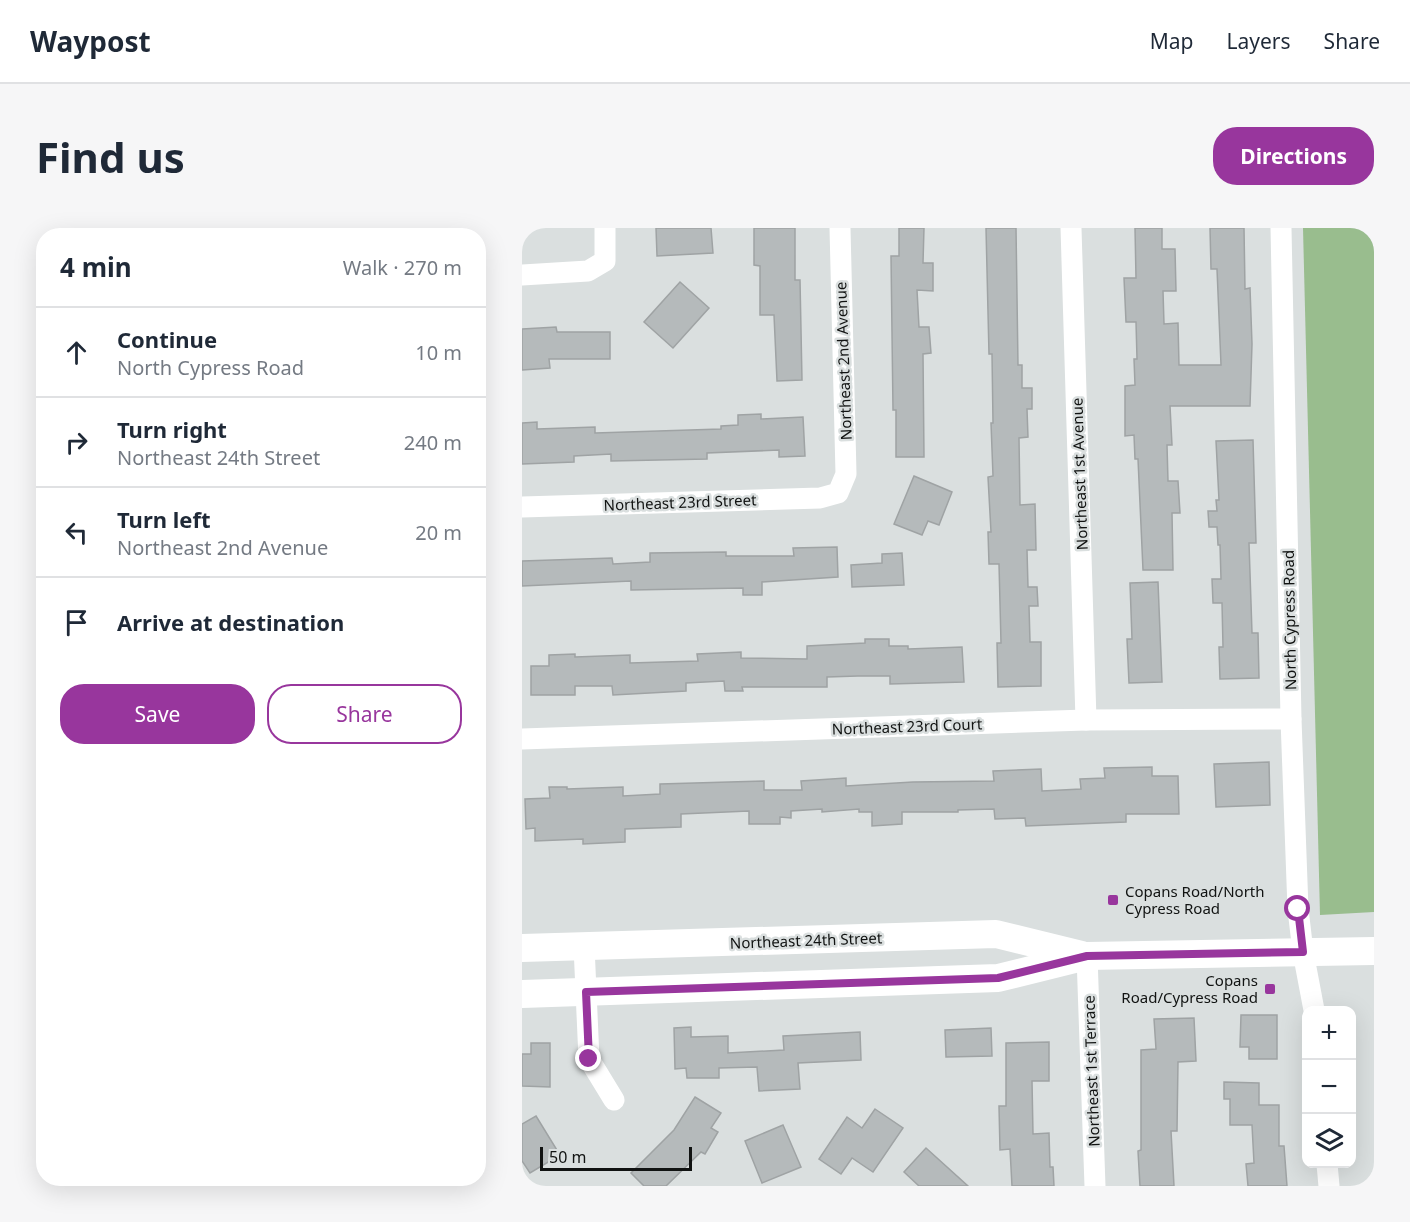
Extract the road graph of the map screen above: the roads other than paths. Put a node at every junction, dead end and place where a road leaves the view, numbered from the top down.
1 (605, 228) edge
2 (840, 228) edge
3 (1071, 228) edge
4 (1281, 228) edge
5 (522, 275) edge
6 (838, 493) joint
7 (522, 507) edge
8 (1291, 719) junction
9 (1086, 720) junction
10 (522, 739) edge
11 (584, 946) junction
12 (522, 948) edge
13 (1374, 951) edge
14 (1303, 952) junction
15 (1087, 956) junction
16 (586, 992) junction
17 (522, 994) edge
18 (1313, 1006) edge
19 (614, 1100) dead end
20 (1327, 1168) edge
21 (1095, 1186) edge
22 (1329, 1186) edge

1 - 5 street
2 - 6 street, Northeast 2nd Avenue
3 - 9 street, Northeast 1st Avenue
4 - 8 street, North Cypress Road
6 - 7 street, Northeast 23rd Street
8 - 9 street, Northeast 23rd Court
8 - 14 street, North Cypress Road
9 - 10 street, Northeast 23rd Court
11 - 12 main road, Northeast 24th Street
11 - 15 main road, Northeast 24th Street
11 - 16 street
13 - 14 main road, Northeast 24th Street
14 - 15 main road, Northeast 24th Street
14 - 18 street, North Cypress Road
15 - 16 main road, Northeast 24th Street
15 - 21 street, Northeast 1st Terrace
16 - 17 main road, Northeast 24th Street
16 - 19 street
20 - 22 street

